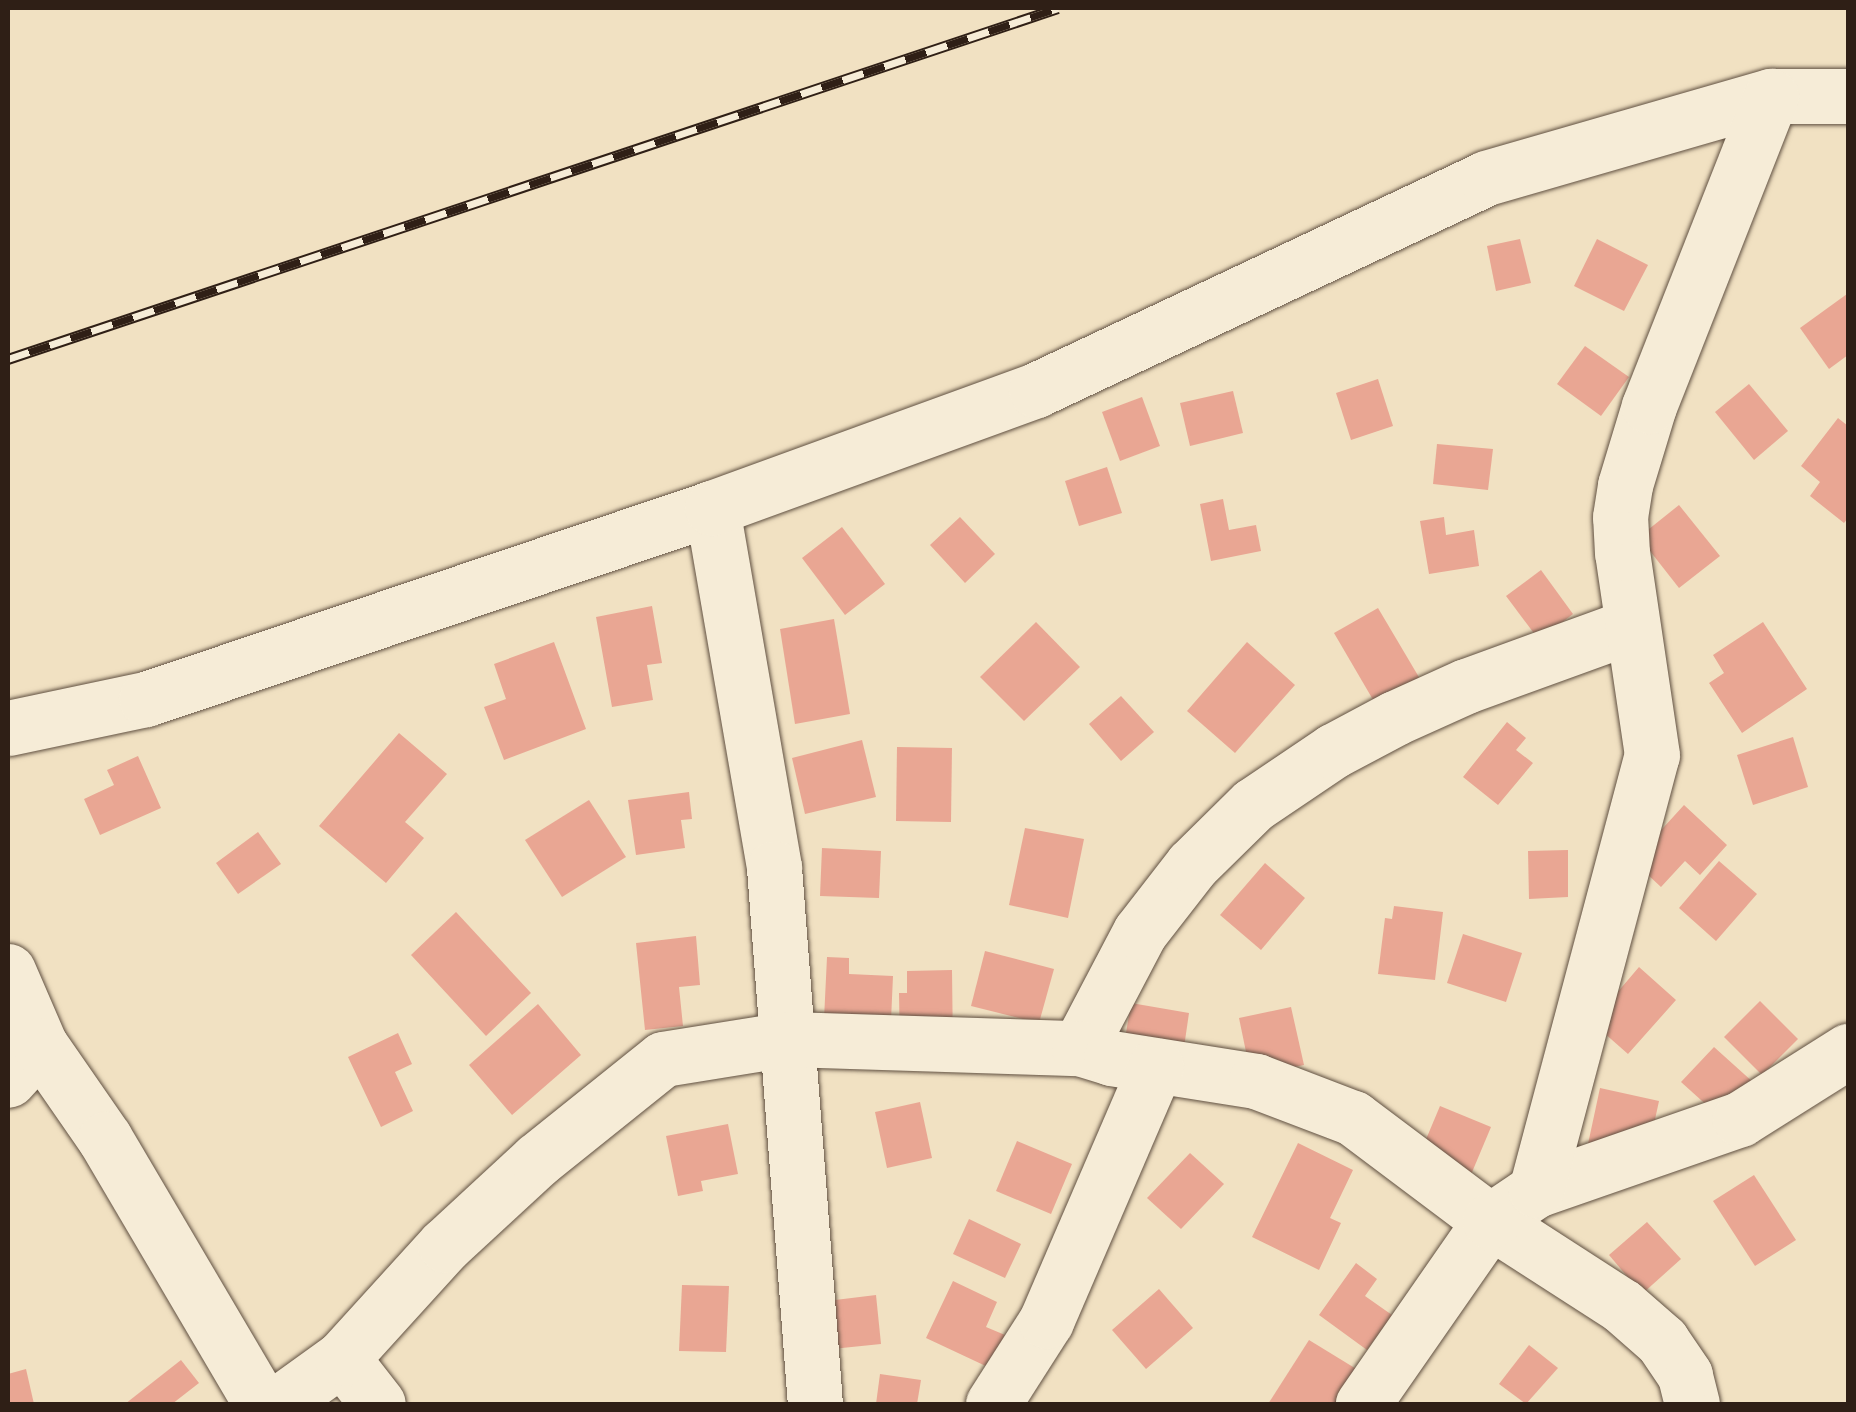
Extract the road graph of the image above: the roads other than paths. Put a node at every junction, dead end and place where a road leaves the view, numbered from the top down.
1 (1771, 96) junction
2 (1848, 96) edge
3 (712, 508) junction
4 (1631, 626) junction
5 (8, 728) edge
6 (8, 970) edge
7 (788, 1039) junction
8 (1079, 1048) junction
9 (1848, 1051) edge
10 (24, 1062) edge
11 (1156, 1066) junction
12 (1536, 1190) junction
13 (1490, 1222) junction
14 (342, 1358) junction
15 (261, 1404) edge
16 (278, 1404) edge
17 (378, 1404) edge
18 (815, 1404) edge
19 (993, 1404) edge
20 (1363, 1404) edge
21 (1692, 1404) edge

1 - 2 street
1 - 3 street
1 - 4 street
3 - 5 street
3 - 7 street
4 - 8 street
4 - 12 street
6 - 10 street
7 - 8 street
7 - 14 street
7 - 18 street
8 - 11 street
9 - 12 street
10 - 15 street
11 - 13 street
11 - 19 street
12 - 13 street
13 - 20 street
13 - 21 street
14 - 16 street
14 - 17 street

